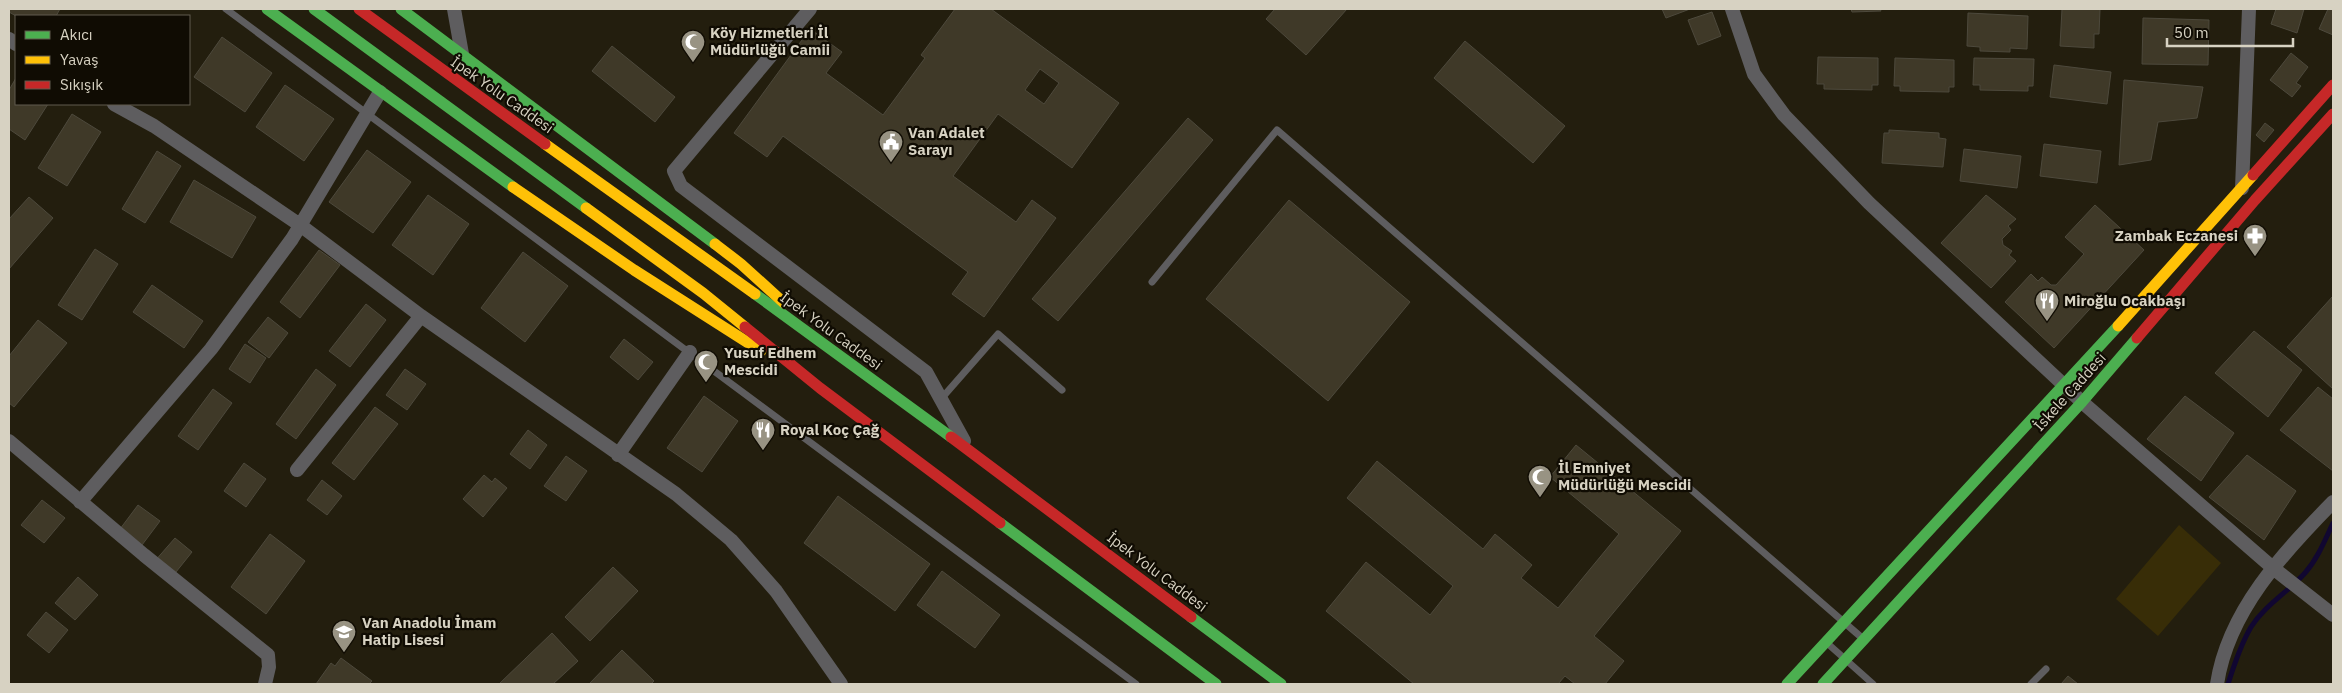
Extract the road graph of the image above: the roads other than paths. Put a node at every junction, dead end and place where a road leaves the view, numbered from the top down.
1 (226, 9) edge
2 (268, 9) edge
3 (314, 9) edge
4 (359, 9) edge
5 (401, 9) edge
6 (454, 9) edge
7 (810, 9) edge
8 (1732, 9) edge
9 (2250, 9) edge
10 (462, 54) junction
11 (2333, 85) edge
12 (380, 92) junction
13 (116, 105) edge
14 (366, 114) junction
15 (2333, 114) edge
16 (2241, 187) junction
17 (2255, 200) junction
18 (300, 226) junction
19 (1152, 282) dead end
20 (421, 316) junction
21 (690, 352) junction
22 (838, 353) junction
23 (2065, 386) junction
24 (820, 388) junction
25 (1062, 390) dead end
26 (941, 399) junction
27 (2082, 402) junction
28 (9, 441) edge
29 (969, 451) junction
30 (618, 455) junction
31 (297, 470) dead end
32 (80, 502) junction
33 (2333, 502) edge
34 (2273, 568) junction
35 (2330, 614) edge
36 (1843, 621) junction
37 (1864, 639) junction
38 (1825, 641) junction
39 (1845, 659) junction
40 (2046, 669) dead end
41 (265, 684) edge
42 (841, 684) edge
43 (1136, 684) edge
44 (1216, 684) edge
45 (1281, 684) edge
46 (1787, 684) edge
47 (1824, 684) edge
48 (1873, 684) edge
49 (2031, 684) edge
50 (2217, 684) edge

1 - 14 lane
2 - 12 main road
3 - 24 main road
4 - 22 main road, İpek Yolu Caddesi
5 - 10 main road
6 - 10 street
7 - 26 street
8 - 23 street
9 - 16 street
10 - 22 main road
11 - 16 main road
12 - 14 street
12 - 24 main road
13 - 18 street
14 - 18 street
14 - 21 lane
15 - 17 main road, İskele Caddesi
16 - 17 street
16 - 23 main road
17 - 27 main road, İskele Caddesi
18 - 20 street
18 - 32 street
19 - 36 lane
20 - 30 street
20 - 31 street
21 - 30 street
21 - 43 lane
22 - 29 main road, İpek Yolu Caddesi
23 - 27 street
23 - 36 main road
24 - 44 main road
25 - 26 lane
26 - 29 street
27 - 34 street
27 - 37 main road, İskele Caddesi
28 - 32 street
29 - 45 main road, İpek Yolu Caddesi
30 - 42 street
32 - 41 street
33 - 34 street
34 - 35 street
34 - 50 street
36 - 37 lane
36 - 38 main road
37 - 39 main road, İskele Caddesi
38 - 39 lane
38 - 46 main road
39 - 47 main road, İskele Caddesi
39 - 48 lane
40 - 49 lane

